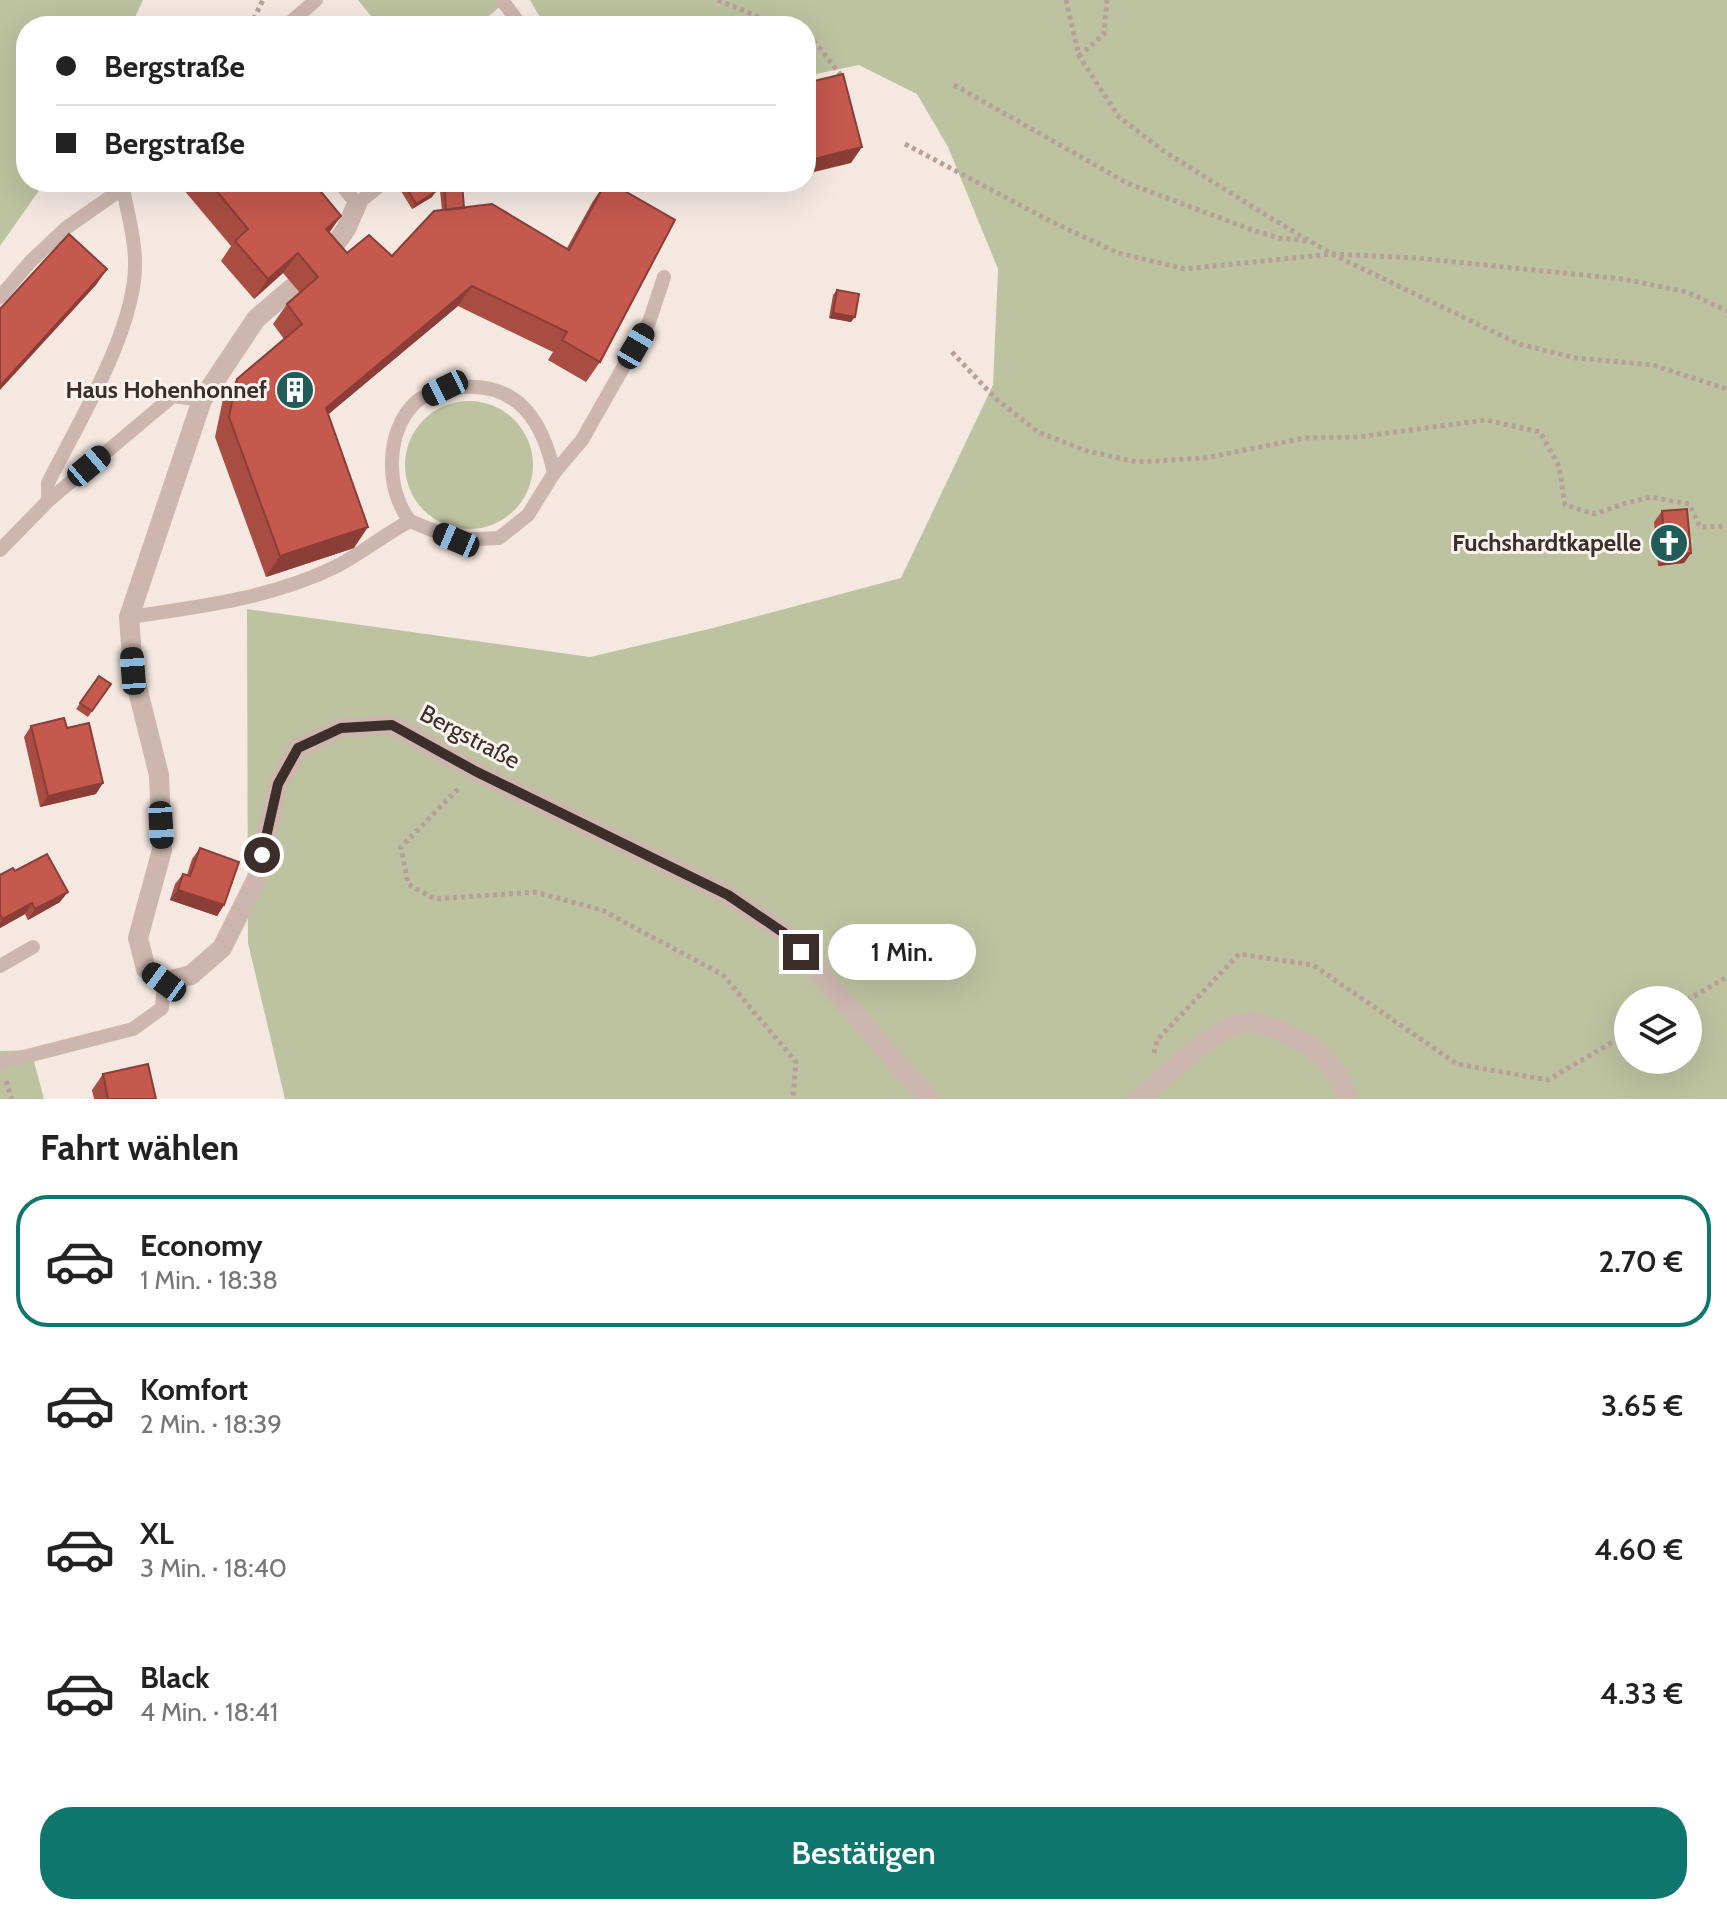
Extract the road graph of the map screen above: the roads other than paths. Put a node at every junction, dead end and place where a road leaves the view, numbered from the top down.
1 (316, 0) edge
2 (298, 16) edge
3 (115, 192) edge
4 (126, 192) edge
5 (347, 192) edge
6 (372, 192) edge
7 (357, 204) junction
8 (324, 260) edge
9 (664, 277) dead end
10 (292, 288) edge
11 (0, 297) edge
12 (202, 400) junction
13 (554, 473) junction
14 (48, 501) junction
15 (410, 521) junction
16 (0, 550) edge
17 (129, 617) junction
18 (33, 947) dead end
19 (0, 966) edge
20 (164, 982) junction
21 (0, 1063) edge
22 (929, 1099) edge
23 (1138, 1099) edge
24 (1347, 1099) edge

1 - 2 lane
3 - 11 lane
4 - 14 lane
5 - 7 lane
6 - 7 lane
7 - 8 street
9 - 13 lane
10 - 12 street
12 - 14 lane
12 - 17 street
13 - 15 lane
13 - 15 lane
14 - 16 lane
15 - 17 lane
17 - 20 street
18 - 19 lane
20 - 21 lane
20 - 22 street, Bergstraße
23 - 24 street

